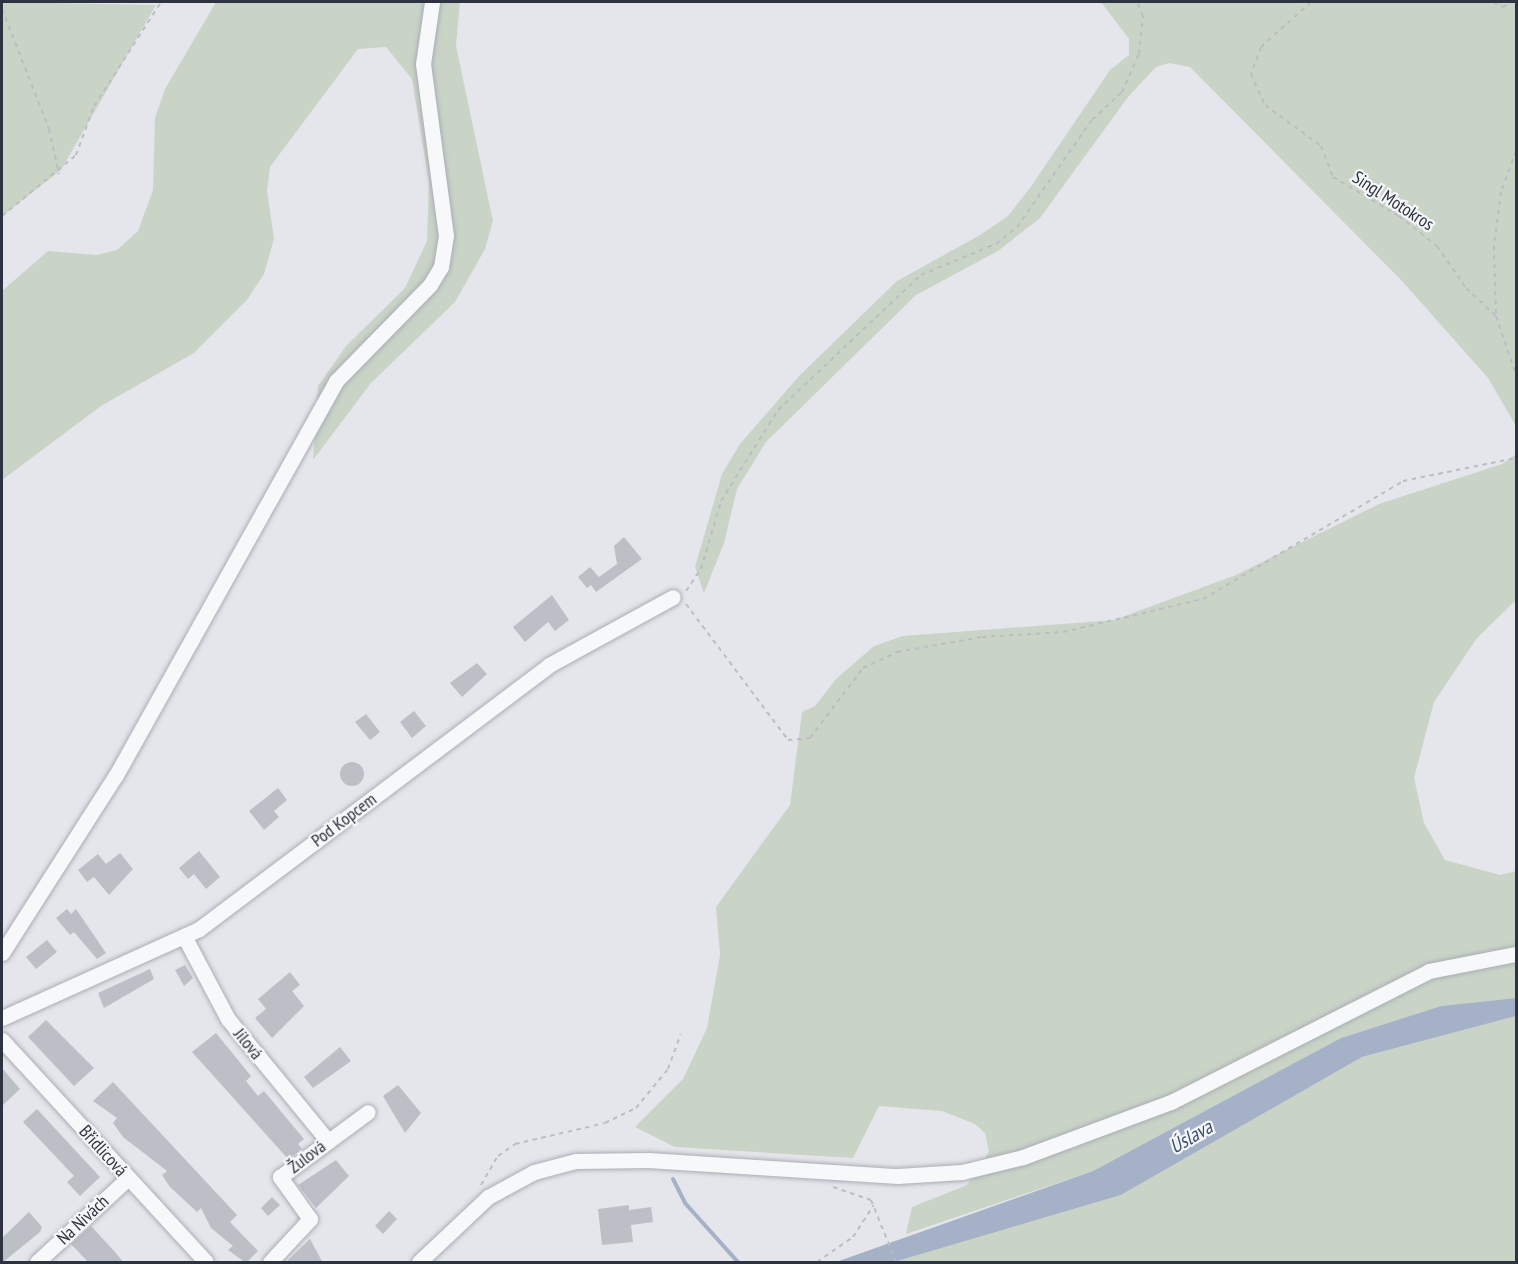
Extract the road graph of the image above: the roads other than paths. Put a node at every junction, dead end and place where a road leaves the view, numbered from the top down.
1 (432, 2) edge
2 (673, 597) road end
3 (184, 936) junction
4 (2, 953) edge
5 (1516, 954) edge
6 (2, 1018) edge
7 (2, 1040) edge
8 (368, 1112) dead end
9 (328, 1141) junction
10 (128, 1178) junction
11 (45, 1260) edge
12 (206, 1263) edge
13 (270, 1263) edge
14 (419, 1263) edge

1 - 4 street
2 - 3 street, Pod Kopcem
3 - 6 street, Pod Kopcem
3 - 9 street, Jílová
5 - 14 street
7 - 10 street, Břidlicová
8 - 9 street, Žulová
9 - 13 street, Žulová
10 - 11 street, Na Nivách
10 - 12 street, Břidlicová

